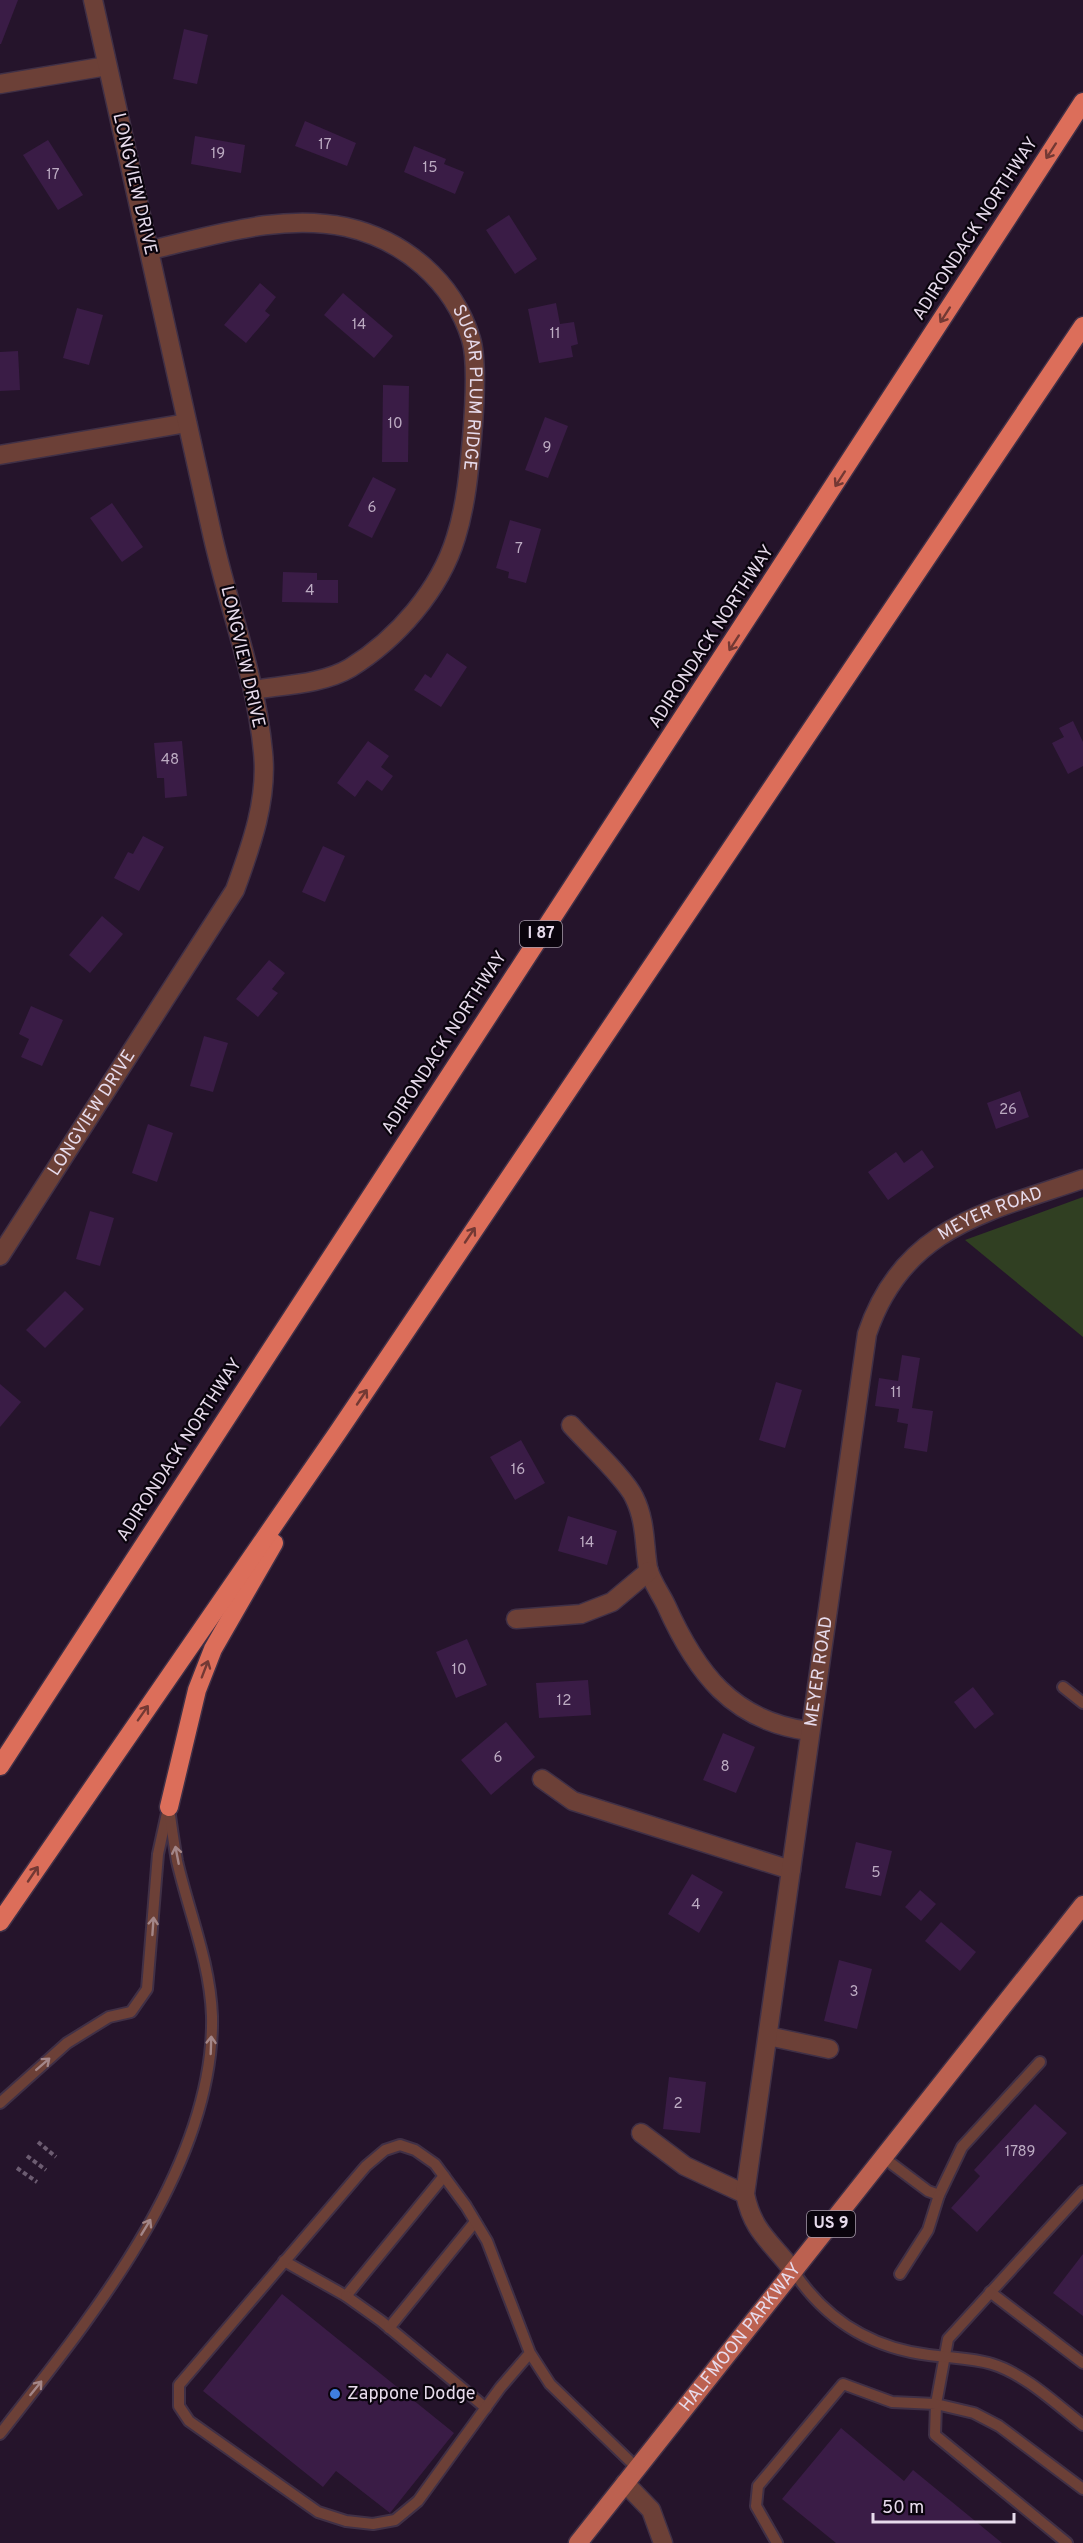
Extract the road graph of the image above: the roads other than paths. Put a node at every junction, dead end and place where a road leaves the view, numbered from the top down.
1 (93, 0) edge
2 (107, 66) junction
3 (0, 84) edge
4 (1083, 102) edge
5 (150, 250) junction
6 (1083, 326) edge
7 (187, 423) junction
8 (0, 455) edge
9 (253, 690) junction
10 (1083, 1179) edge
11 (0, 1256) edge
12 (571, 1425) dead end
13 (338, 1432) junction
14 (649, 1571) junction
15 (516, 1619) dead end
16 (1063, 1687) dead end
17 (1083, 1703) edge
18 (809, 1731) junction
19 (0, 1766) edge
20 (542, 1779) dead end
21 (169, 1807) junction
22 (791, 1870) junction
23 (1083, 1905) edge
24 (0, 1922) edge
25 (768, 2036) junction
26 (829, 2049) dead end
27 (1040, 2062) dead end
28 (0, 2103) edge
29 (641, 2133) dead end
30 (884, 2158) junction
31 (444, 2176) junction
32 (1083, 2192) edge
33 (745, 2194) junction
34 (939, 2195) junction
35 (475, 2222) junction
36 (284, 2261) junction
37 (794, 2272) junction
38 (900, 2274) dead end
39 (990, 2292) junction
40 (346, 2296) junction
41 (389, 2328) junction
42 (530, 2353) junction
43 (942, 2357) junction
44 (1083, 2363) edge
45 (936, 2404) junction
46 (486, 2408) junction
47 (1083, 2425) edge
48 (0, 2434) edge
49 (637, 2468) junction
50 (625, 2483) junction
51 (1083, 2489) edge
52 (578, 2543) edge
53 (663, 2543) edge
54 (777, 2543) edge
55 (1066, 2543) edge

1 - 2 street, LONGVIEW DRIVE
2 - 3 street
2 - 5 street, LONGVIEW DRIVE
4 -> 19 highway, ADIRONDACK NORTHWAY / I 87
5 - 7 street, LONGVIEW DRIVE
5 - 9 street, SUGAR PLUM RIDGE
13 -> 6 highway
7 - 8 street
7 - 9 street, LONGVIEW DRIVE
9 - 11 street, LONGVIEW DRIVE
10 - 18 street, MEYER ROAD
12 - 14 street
21 -> 13 highway
24 -> 13 highway
14 - 15 street
14 - 18 street
16 - 17 lane
18 - 22 street, MEYER ROAD
20 - 22 street
28 -> 21 lane
48 -> 21 lane
22 - 25 street, MEYER ROAD
23 - 30 main road, HALFMOON PARKWAY / US 9
25 - 26 street
25 - 33 street, MEYER ROAD
27 - 34 lane
29 - 33 street
30 - 34 lane
30 - 37 main road, HALFMOON PARKWAY / US 9
31 - 35 lane
31 - 36 lane
31 - 40 lane
32 - 39 lane
33 - 37 street, MEYER ROAD
34 - 38 lane
35 - 41 lane
35 - 42 lane
36 - 40 lane
36 - 46 lane
37 - 43 lane
37 - 49 main road, HALFMOON PARKWAY / US 9
39 - 43 lane
39 - 44 lane
40 - 41 lane
41 - 46 lane
42 - 46 lane
42 - 49 lane
43 - 45 lane
43 - 47 lane
45 - 51 lane
45 - 54 lane
45 - 55 lane
49 - 50 main road, HALFMOON PARKWAY / US 9
50 - 52 main road, HALFMOON PARKWAY / US 9
50 - 53 street

